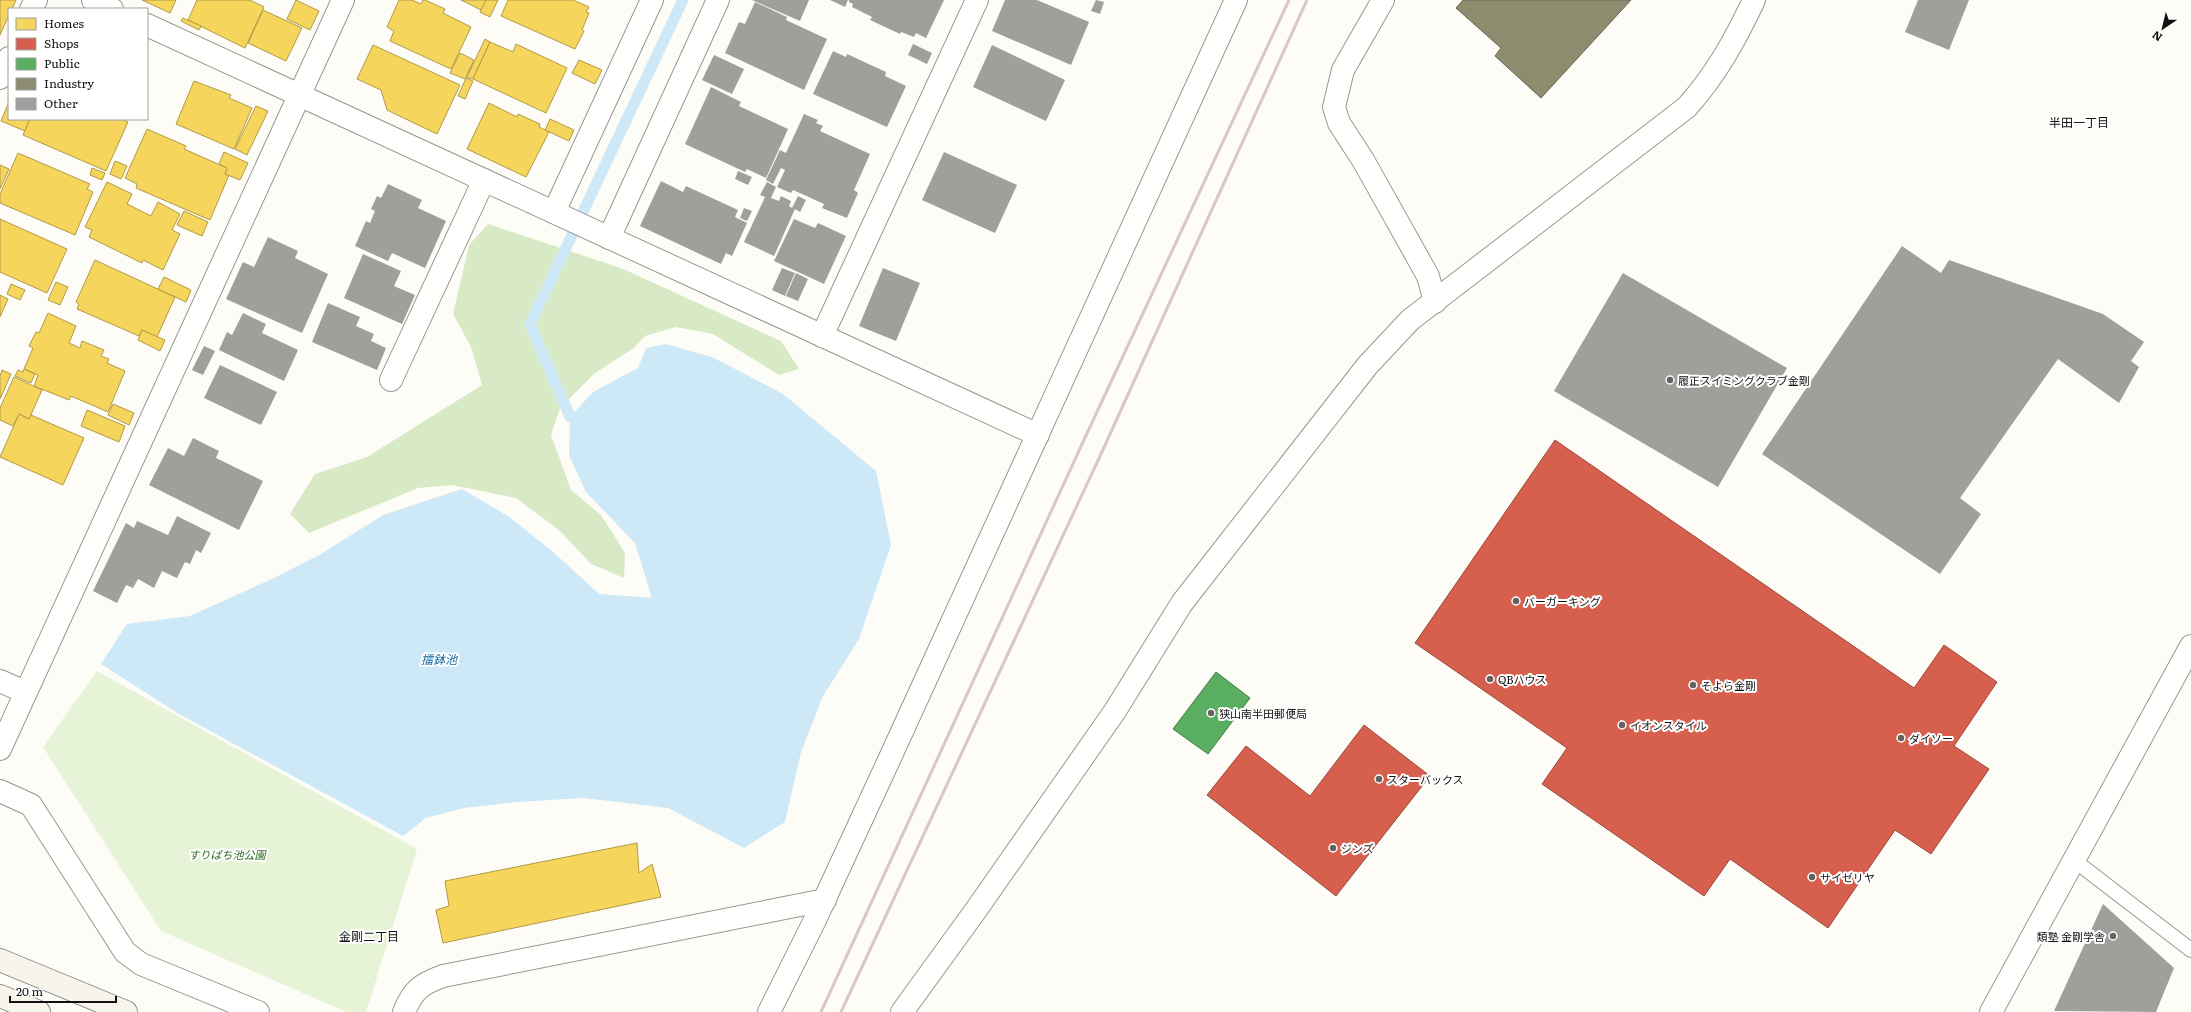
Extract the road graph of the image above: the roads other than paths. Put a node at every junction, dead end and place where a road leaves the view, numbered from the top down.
1 (93, 0) edge
2 (343, 0) edge
3 (652, 0) edge
4 (718, 0) edge
5 (977, 0) edge
6 (1236, 0) edge
7 (1384, 0) edge
8 (1754, 0) edge
9 (110, 8) edge
10 (148, 25) edge
11 (8, 60) edge
12 (0, 78) edge
13 (299, 95) junction
14 (484, 180) junction
15 (561, 216) junction
16 (601, 234) junction
17 (1436, 302) junction
18 (822, 336) junction
19 (391, 380) dead end
20 (1038, 435) junction
21 (2191, 646) edge
22 (0, 681) edge
23 (25, 692) junction
24 (0, 749) edge
25 (0, 791) edge
26 (2075, 861) junction
27 (825, 900) junction
28 (2191, 950) edge
29 (0, 960) edge
30 (0, 996) edge
31 (39, 1012) edge
32 (126, 1012) edge
33 (258, 1012) edge
34 (404, 1012) edge
35 (770, 1012) edge
36 (902, 1012) edge
37 (1991, 1012) edge

1 - 9 street
2 - 13 street
3 - 15 street
4 - 16 street
5 - 18 street
6 - 20 street
7 - 17 street
8 - 17 street
10 - 13 street
11 - 12 street
13 - 14 street
13 - 23 street
14 - 15 street
14 - 19 street
15 - 16 street
16 - 18 street
17 - 36 street
18 - 20 street
20 - 27 street
21 - 26 street
22 - 23 street
23 - 24 street
25 - 33 street
26 - 28 lane
26 - 37 street
27 - 34 street
27 - 35 street
29 - 32 main road
30 - 31 main road

